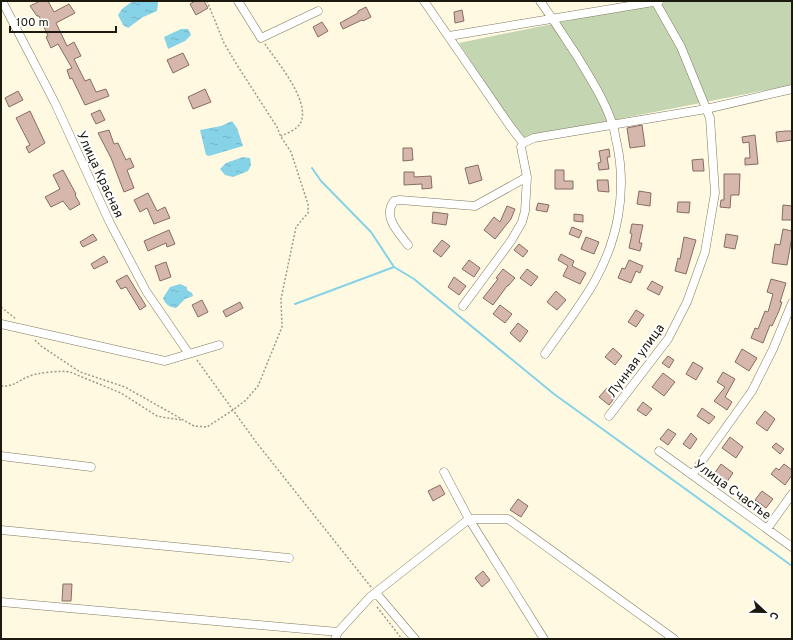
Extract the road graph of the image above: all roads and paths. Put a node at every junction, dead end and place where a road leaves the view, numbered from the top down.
1 (2, 1) edge
2 (207, 1) edge
3 (238, 1) edge
4 (424, 1) edge
5 (540, 1) edge
6 (657, 1) edge
7 (318, 11) dead end
8 (552, 18) junction
9 (449, 36) junction
10 (261, 38) junction
11 (792, 89) edge
12 (706, 109) junction
13 (613, 124) junction
14 (281, 136) junction
15 (523, 143) junction
16 (527, 177) junction
17 (408, 245) dead end
18 (792, 302) edge
19 (463, 306) dead end
20 (1, 307) edge
21 (1, 324) edge
22 (26, 330) junction
23 (220, 345) dead end
24 (189, 352) junction
25 (545, 354) dead end
26 (1, 386) edge
27 (233, 410) junction
28 (609, 416) dead end
29 (184, 420) junction
30 (659, 451) dead end
31 (1, 456) edge
32 (91, 467) dead end
33 (444, 472) dead end
34 (692, 475) junction
35 (792, 494) edge
36 (469, 519) junction
37 (767, 529) junction
38 (1, 530) edge
39 (792, 547) edge
40 (289, 558) dead end
41 (373, 595) junction
42 (1, 602) edge
43 (336, 635) edge
44 (402, 639) edge
45 (415, 639) edge
46 (544, 639) edge
47 (674, 639) edge

1 - 24 street, Улица Красная
2 - 14 path
3 - 10 street
4 - 9 street
5 - 8 street
6 - 8 street
6 - 12 street, Лунная улица
7 - 10 street
8 - 9 street
8 - 13 street
9 - 15 street
10 - 14 path
11 - 12 street
12 - 13 street
12 - 28 street, Лунная улица
13 - 15 street
13 - 25 street
14 - 27 path
15 - 16 street
16 - 17 street
16 - 19 street
18 - 34 street
20 - 22 path
21 - 22 street
22 - 24 street
22 - 29 path
23 - 24 street
24 - 27 path
26 - 29 path
27 - 29 path
27 - 41 path
30 - 34 street, Улица Счастье
31 - 32 street
33 - 36 street
34 - 37 street, Улица Счастье
35 - 37 street
36 - 41 street
36 - 46 street
36 - 47 street
37 - 39 street, Улица Счастье
38 - 40 street
41 - 43 street
41 - 44 path
41 - 45 street
42 - 43 street

